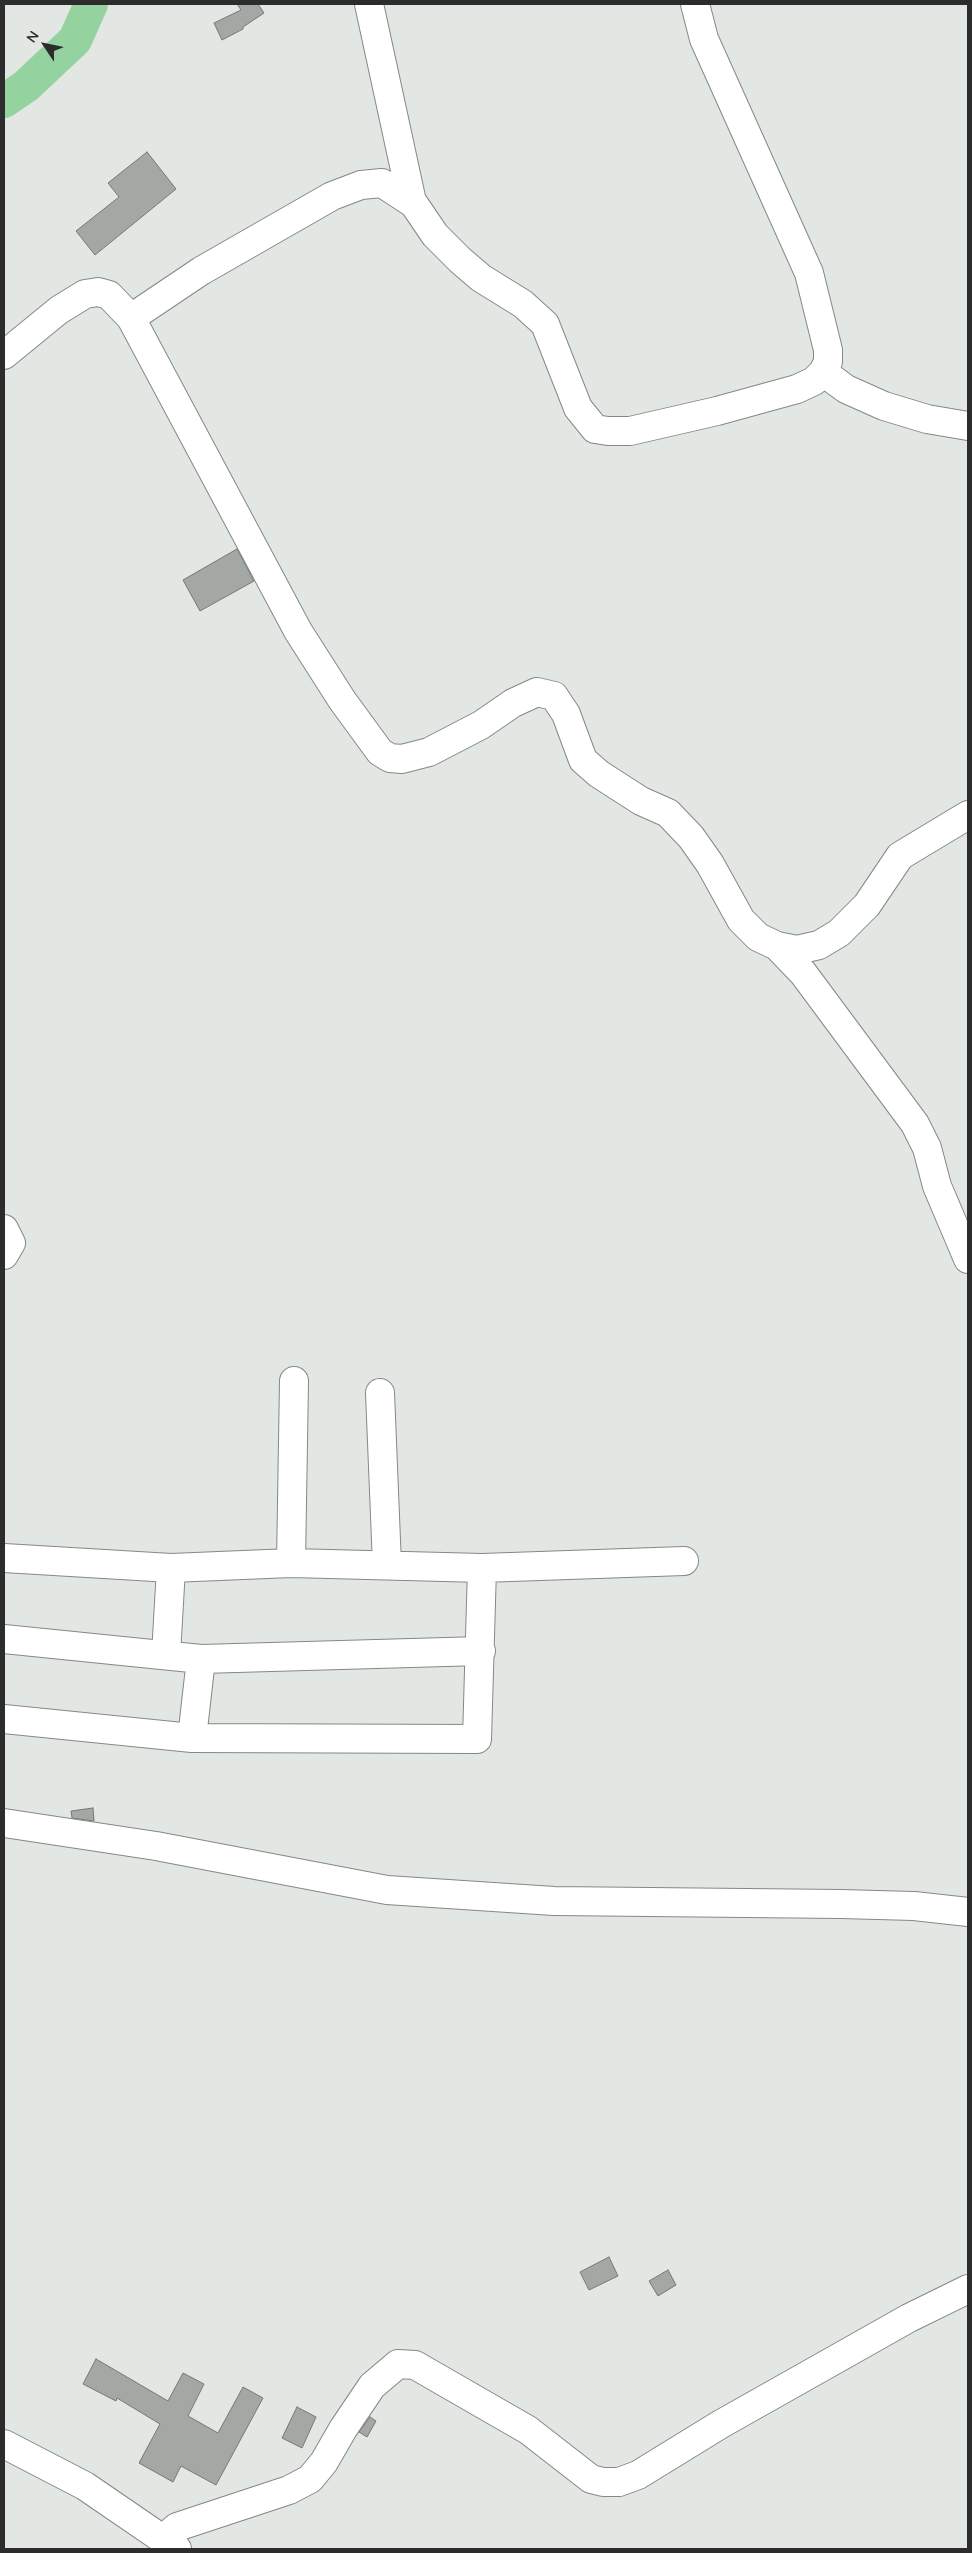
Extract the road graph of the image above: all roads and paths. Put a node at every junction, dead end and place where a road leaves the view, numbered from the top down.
1 (369, 4) edge
2 (695, 4) edge
3 (412, 202) junction
4 (131, 318) junction
5 (5, 351) edge
6 (823, 372) junction
7 (968, 426) edge
8 (968, 815) edge
9 (777, 946) junction
10 (4, 1229) edge
11 (4, 1255) edge
12 (968, 1259) edge
13 (294, 1381) dead end
14 (380, 1393) dead end
15 (4, 1558) edge
16 (684, 1561) dead end
17 (291, 1563) junction
18 (387, 1564) junction
19 (171, 1568) junction
20 (482, 1568) junction
21 (4, 1639) edge
22 (481, 1651) junction
23 (166, 1655) junction
24 (202, 1659) junction
25 (4, 1719) edge
26 (192, 1738) junction
27 (4, 1823) edge
28 (968, 1912) edge
29 (968, 2289) edge
30 (4, 2444) edge
31 (171, 2544) edge

1 - 3 street
2 - 6 street
3 - 4 street
3 - 6 street
4 - 5 street
4 - 9 street
6 - 7 street
8 - 9 street
9 - 12 street
10 - 11 street
13 - 17 street
14 - 18 street
15 - 19 street
16 - 20 street
17 - 18 street
17 - 19 street
18 - 20 street
19 - 23 street
20 - 22 street
21 - 23 street
22 - 24 street
22 - 26 street
23 - 24 street
24 - 26 street
25 - 26 street
27 - 28 street
29 - 31 street
30 - 31 street

